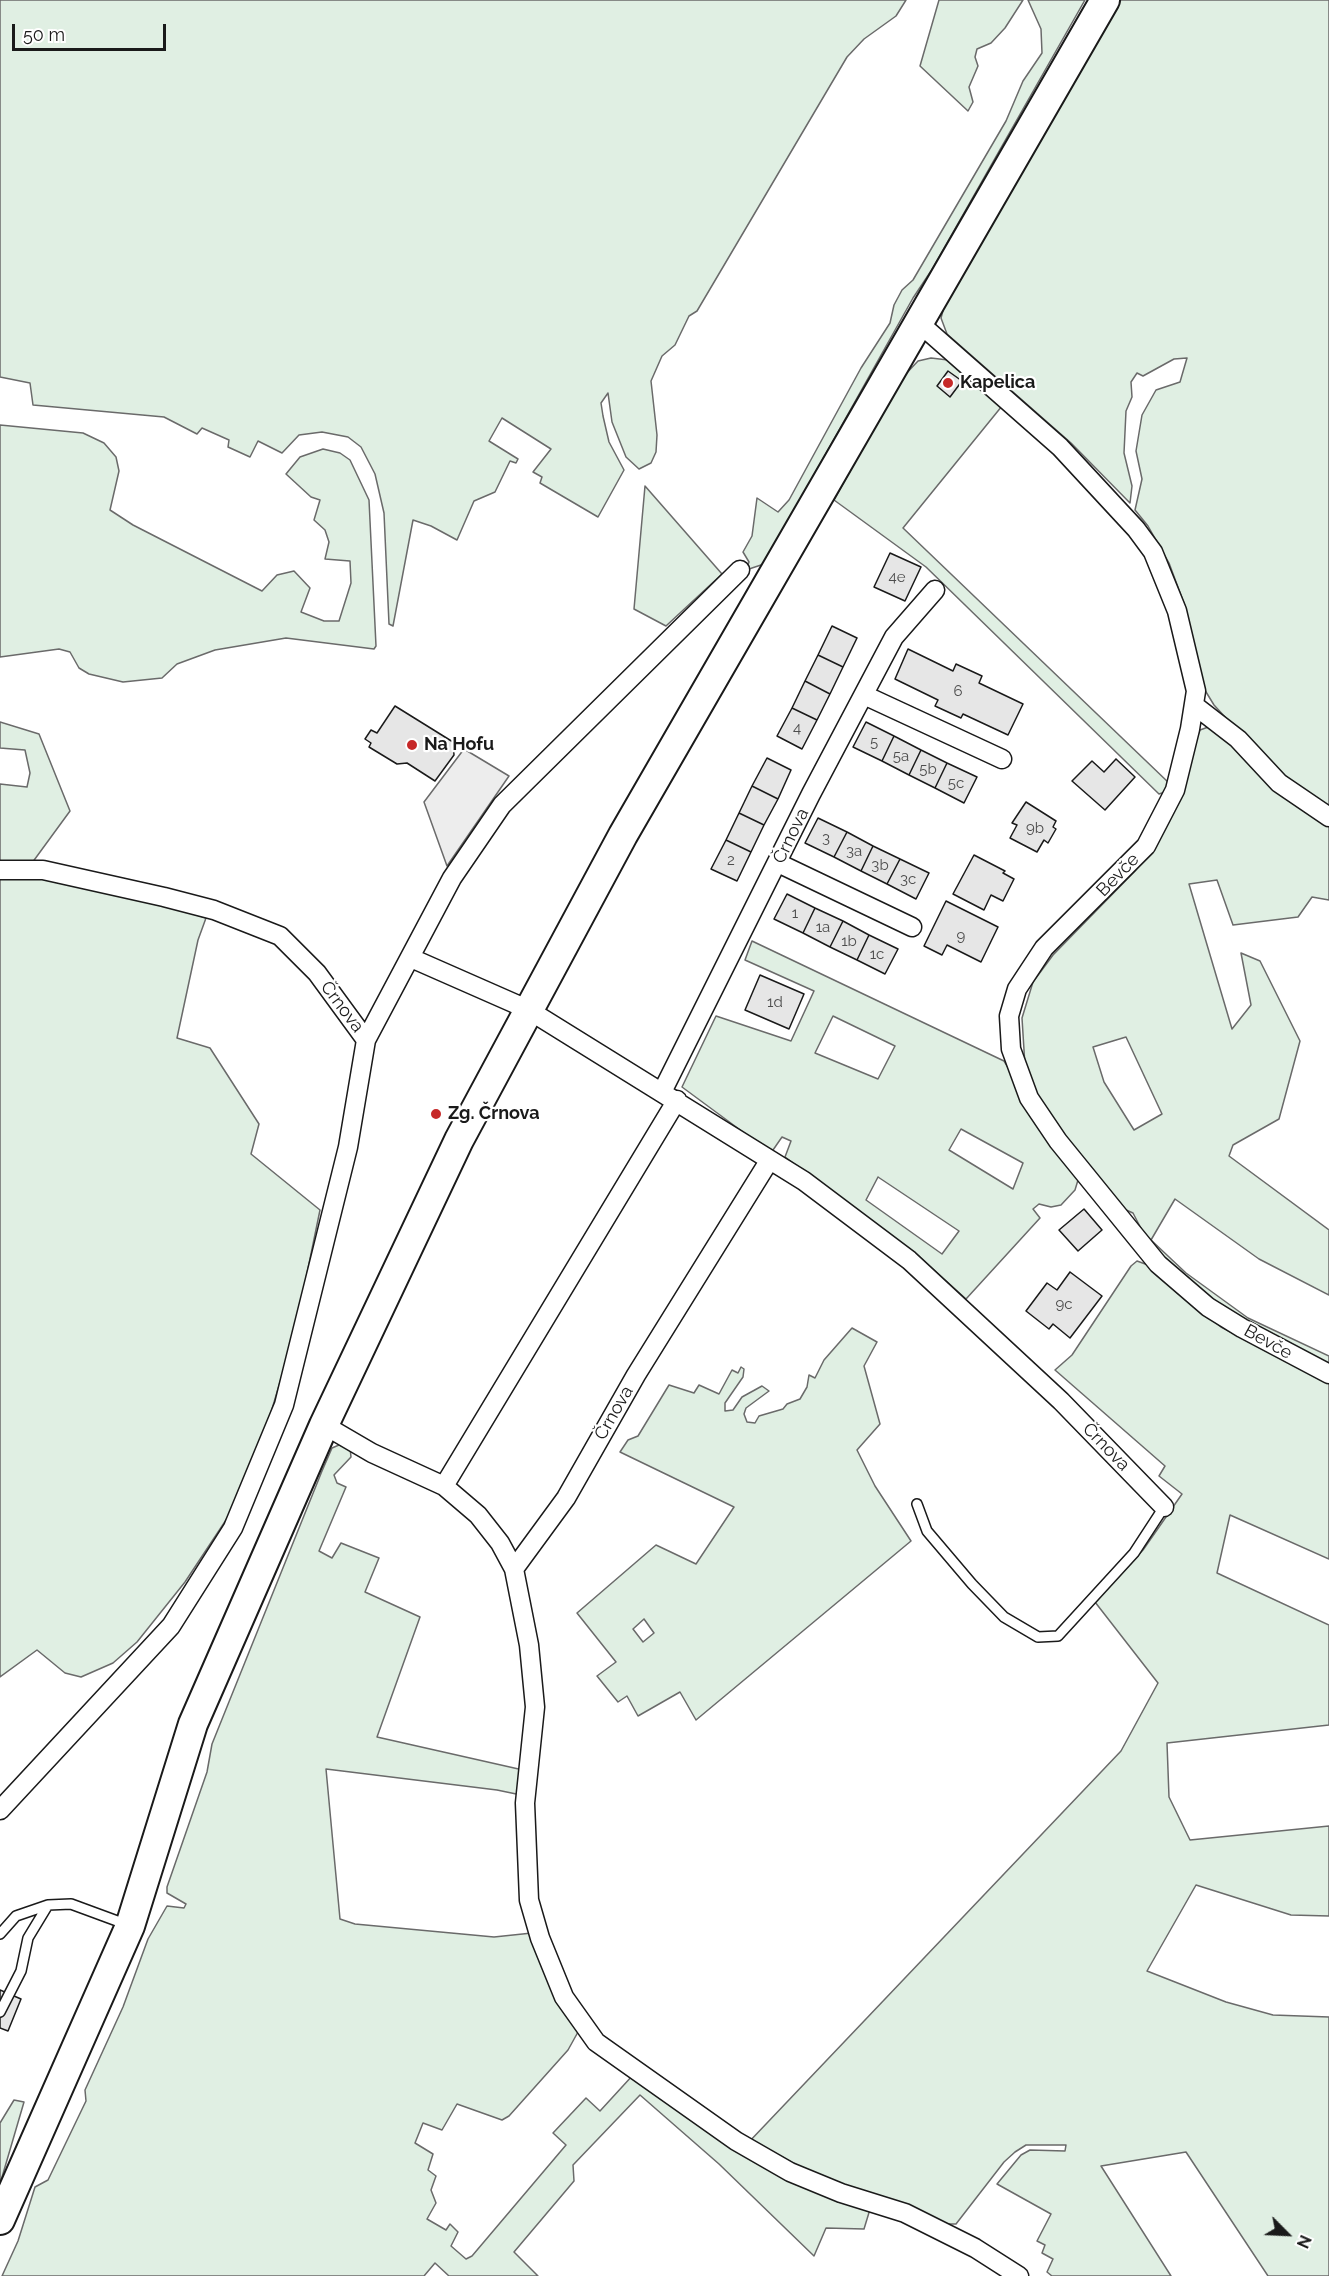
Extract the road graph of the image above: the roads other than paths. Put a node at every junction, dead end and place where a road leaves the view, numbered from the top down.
1 (1105, 0) edge
2 (918, 322) junction
3 (740, 570) dead end
4 (935, 590) dead end
5 (864, 695) junction
6 (1194, 705) junction
7 (1002, 759) dead end
8 (1329, 817) edge
9 (778, 863) junction
10 (0, 870) edge
11 (912, 927) dead end
12 (411, 958) junction
13 (527, 1009) junction
14 (366, 1040) junction
15 (670, 1096) junction
16 (769, 1161) junction
17 (1329, 1374) edge
18 (324, 1425) junction
19 (444, 1486) junction
20 (917, 1504) dead end
21 (1164, 1507) joint
22 (514, 1569) junction
23 (0, 1810) edge
24 (48, 1905) junction
25 (130, 1926) junction
26 (0, 1934) edge
27 (0, 2012) edge
28 (0, 2220) edge
29 (1019, 2276) edge

1 - 2 main road
2 - 6 street, Bevče
2 - 13 main road
3 - 12 street
4 - 5 street, Črnova
5 - 7 street
5 - 9 street, Črnova
6 - 8 street
6 - 17 street, Bevče
9 - 11 street
9 - 15 street, Črnova
10 - 14 street, Črnova
12 - 13 street, Črnova
12 - 14 street, Črnova
13 - 15 street, Črnova
13 - 18 main road
14 - 23 street
15 - 16 street, Črnova
15 - 19 street, Črnova
16 - 21 street, Črnova
16 - 22 street, Črnova
18 - 19 street
18 - 25 main road
19 - 22 street
20 - 21 lane
22 - 29 street
24 - 25 lane
24 - 26 lane
24 - 27 lane
25 - 28 main road

